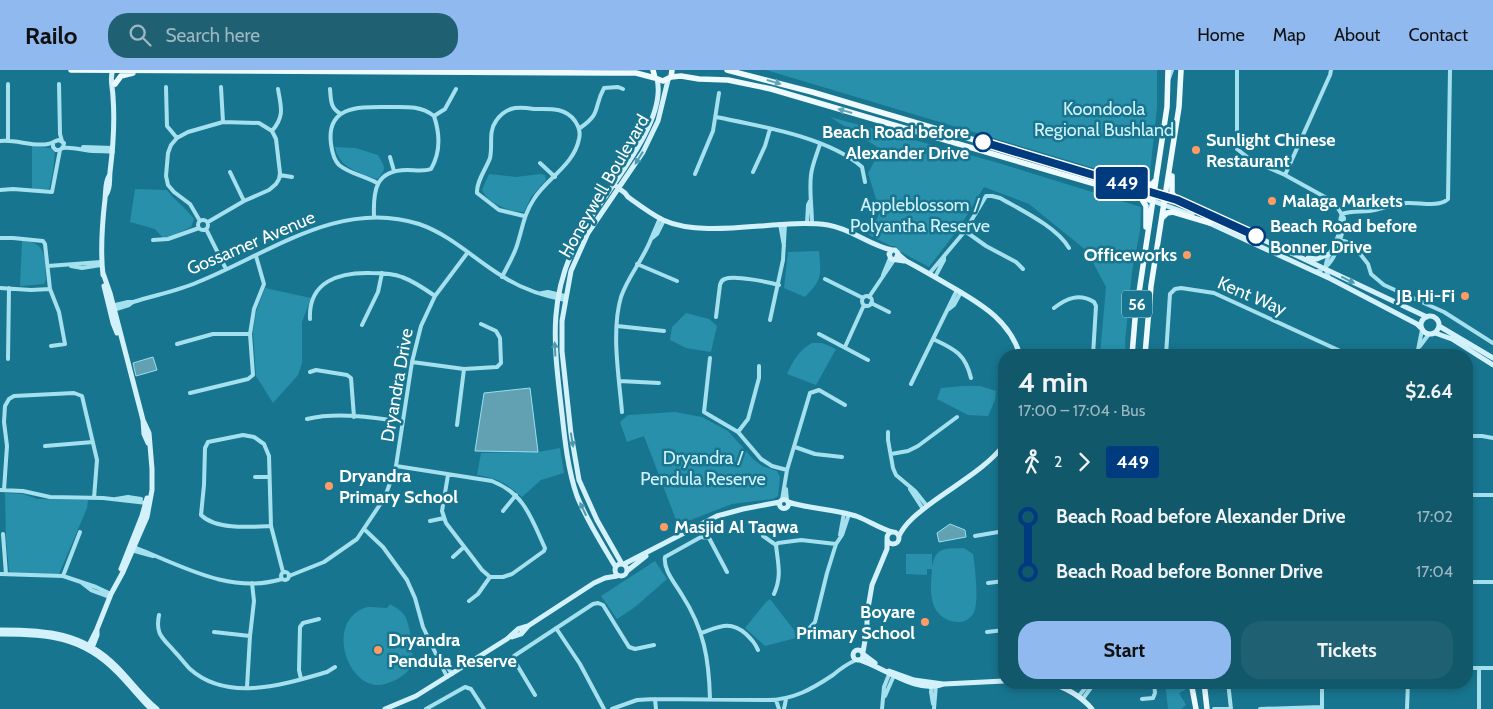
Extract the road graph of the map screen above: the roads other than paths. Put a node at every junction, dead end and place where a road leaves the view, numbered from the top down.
1 (71, 70) edge
2 (113, 70) edge
3 (654, 70) edge
4 (672, 70) edge
5 (727, 70) edge
6 (1170, 70) edge
7 (1181, 70) edge
8 (1237, 70) edge
9 (1331, 70) edge
10 (1450, 70) edge
11 (153, 71) edge
12 (294, 71) edge
13 (418, 71) edge
14 (459, 71) edge
15 (656, 79) junction
16 (669, 79) junction
17 (8, 84) dead end
18 (59, 84) dead end
19 (115, 84) junction
20 (166, 87) dead end
21 (221, 87) dead end
22 (278, 89) dead end
23 (330, 89) dead end
24 (456, 89) dead end
25 (623, 89) dead end
26 (719, 93) dead end
27 (113, 95) junction
28 (341, 114) junction
29 (660, 114) junction
30 (434, 116) junction
31 (716, 117) junction
32 (223, 122) junction
33 (580, 128) junction
34 (770, 129) junction
35 (272, 131) junction
36 (645, 133) junction
37 (177, 138) junction
38 (8, 140) junction
39 (0, 141) edge
40 (820, 144) junction
41 (58, 145) junction
42 (1174, 149) junction
43 (113, 150) junction
44 (390, 157) dead end
45 (540, 163) dead end
46 (394, 171) junction
47 (230, 172) dead end
48 (753, 172) dead end
49 (695, 174) dead end
50 (280, 175) junction
51 (1285, 175) junction
52 (292, 177) dead end
53 (555, 177) junction
54 (1107, 178) junction
55 (1156, 180) junction
56 (865, 182) dead end
57 (377, 183) junction
58 (612, 187) junction
59 (0, 190) edge
60 (618, 191) junction
61 (1154, 193) junction
62 (1140, 197) junction
63 (1165, 197) junction
64 (1177, 200) junction
65 (1153, 201) junction
66 (244, 202) junction
67 (1164, 204) junction
68 (1342, 214) junction
69 (524, 216) junction
70 (374, 217) junction
71 (1162, 218) junction
72 (662, 219) junction
73 (200, 221) junction
74 (208, 222) junction
75 (1210, 223) junction
76 (783, 224) junction
77 (810, 224) junction
78 (1236, 227) junction
79 (198, 228) junction
80 (206, 229) junction
81 (965, 231) junction
82 (0, 238) edge
83 (153, 240) dead end
84 (1338, 241) junction
85 (1252, 243) junction
86 (1070, 248) dead end
87 (468, 252) junction
88 (1145, 254) junction
89 (1293, 254) junction
90 (1330, 254) junction
91 (256, 256) junction
92 (893, 256) junction
93 (944, 256) junction
94 (101, 264) junction
95 (637, 264) junction
96 (48, 266) junction
97 (226, 269) junction
98 (1024, 269) dead end
99 (1325, 269) junction
100 (1315, 272) junction
101 (382, 273) junction
102 (930, 274) junction
103 (502, 277) junction
104 (935, 277) junction
105 (825, 279) dead end
106 (1331, 280) junction
107 (677, 281) dead end
108 (779, 285) junction
109 (0, 288) edge
110 (9, 288) junction
111 (50, 289) junction
112 (959, 291) junction
113 (435, 296) junction
114 (869, 296) junction
115 (558, 297) junction
116 (565, 298) junction
117 (863, 298) junction
118 (871, 303) junction
119 (864, 305) junction
120 (112, 308) junction
121 (1054, 308) dead end
122 (889, 312) dead end
123 (716, 317) dead end
124 (1427, 317) junction
125 (310, 319) dead end
126 (770, 320) dead end
127 (481, 324) dead end
128 (362, 325) dead end
129 (617, 326) junction
130 (1439, 326) junction
131 (1422, 329) junction
132 (664, 331) dead end
133 (250, 334) junction
134 (819, 334) dead end
135 (1432, 334) junction
136 (933, 339) junction
137 (1493, 342) edge
138 (177, 344) dead end
139 (51, 346) dead end
140 (845, 347) junction
141 (1419, 348) joint
142 (1018, 349) edge
143 (1092, 349) edge
144 (1132, 349) edge
145 (1144, 349) edge
146 (1166, 349) edge
147 (1330, 349) edge
148 (1468, 349) edge
149 (1473, 352) edge
150 (710, 358) dead end
151 (1493, 358) edge
152 (8, 359) dead end
153 (868, 360) dead end
154 (412, 362) junction
155 (1493, 365) edge
156 (759, 366) dead end
157 (464, 369) junction
158 (310, 372) dead end
159 (971, 378) dead end
160 (619, 381) junction
161 (659, 383) dead end
162 (911, 384) dead end
163 (190, 394) dead end
164 (845, 405) dead end
165 (562, 411) junction
166 (568, 411) junction
167 (622, 412) dead end
168 (354, 417) junction
169 (957, 417) dead end
170 (307, 419) dead end
171 (403, 422) junction
172 (456, 425) dead end
173 (738, 432) junction
174 (888, 432) dead end
175 (1473, 436) edge
176 (1493, 438) edge
177 (93, 442) junction
178 (45, 446) dead end
179 (795, 447) junction
180 (998, 451) edge
181 (891, 454) junction
182 (842, 457) dead end
183 (576, 461) junction
184 (568, 462) junction
185 (396, 466) junction
186 (787, 470) junction
187 (448, 475) junction
188 (255, 477) dead end
189 (269, 477) junction
190 (2, 490) edge
191 (516, 495) junction
192 (1473, 495) edge
193 (1493, 495) edge
194 (94, 498) junction
195 (148, 502) junction
196 (784, 503) junction
197 (925, 508) junction
198 (503, 512) dead end
199 (846, 514) junction
200 (444, 518) junction
201 (597, 520) junction
202 (430, 521) dead end
203 (591, 524) junction
204 (271, 526) junction
205 (903, 528) junction
206 (364, 529) junction
207 (882, 529) junction
208 (80, 532) dead end
209 (893, 532) junction
210 (998, 532) edge
211 (3, 534) dead end
212 (763, 536) dead end
213 (899, 536) junction
214 (975, 536) dead end
215 (887, 539) junction
216 (836, 544) junction
217 (894, 544) junction
218 (776, 546) junction
219 (464, 547) junction
220 (131, 548) junction
221 (887, 549) junction
222 (651, 551) junction
223 (453, 557) dead end
224 (623, 564) junction
225 (616, 571) junction
226 (627, 571) junction
227 (283, 572) junction
228 (727, 572) dead end
229 (0, 574) edge
230 (6, 574) junction
231 (63, 576) junction
232 (289, 576) junction
233 (490, 576) junction
234 (282, 578) junction
235 (998, 582) edge
236 (1473, 582) edge
237 (1493, 582) edge
238 (252, 583) junction
239 (988, 583) dead end
240 (774, 594) dead end
241 (111, 596) junction
242 (469, 601) dead end
243 (159, 616) dead end
244 (320, 619) dead end
245 (556, 628) junction
246 (0, 630) edge
247 (998, 631) edge
248 (214, 632) dead end
249 (987, 632) dead end
250 (701, 633) junction
251 (0, 634) edge
252 (803, 635) dead end
253 (250, 636) junction
254 (654, 645) dead end
255 (90, 648) junction
256 (758, 650) dead end
257 (861, 652) junction
258 (857, 659) junction
259 (335, 667) dead end
260 (1473, 668) edge
261 (1479, 668) junction
262 (1493, 668) edge
263 (892, 674) junction
264 (449, 675) junction
265 (301, 679) junction
266 (998, 681) edge
267 (934, 684) junction
268 (247, 687) junction
269 (1064, 689) edge
270 (1086, 689) edge
271 (1088, 689) edge
272 (1155, 689) edge
273 (1192, 689) edge
274 (1205, 689) edge
275 (1229, 689) edge
276 (1322, 689) edge
277 (1408, 689) edge
278 (535, 695) dead end
279 (655, 698) junction
280 (1080, 698) junction
281 (710, 699) junction
282 (786, 699) junction
283 (1142, 699) dead end
284 (776, 700) junction
285 (934, 708) edge
286 (1322, 708) edge
287 (151, 709) edge
288 (157, 709) edge
289 (384, 709) edge
290 (426, 709) edge
291 (484, 709) edge
292 (604, 709) edge
293 (612, 709) edge
294 (656, 709) edge
295 (779, 709) edge
296 (784, 709) edge
297 (882, 709) edge
298 (1092, 709) edge
299 (1196, 709) edge
300 (1207, 709) edge
301 (1214, 709) edge
302 (1230, 709) edge
303 (1260, 709) edge
304 (1407, 709) edge
305 (1479, 709) edge

1 - 2 main road
2 - 11 main road
2 - 19 street
2 - 27 street
3 - 15 main road
4 - 16 main road
5 -> 54 main road
6 - 55 main road, 56
7 - 42 main road, 56
8 - 51 street
9 - 51 street
10 - 68 street
11 - 12 main road
11 - 19 main road
12 - 13 main road
13 - 14 main road
14 - 15 main road
15 - 16 main road
15 - 36 street, Honeywell Boulevard
16 - 29 street, Honeywell Boulevard
62 -> 16 main road
17 - 38 street
18 - 41 street
19 - 27 street
20 - 37 street
21 - 32 street
22 - 35 street
23 - 28 street
24 - 30 street
25 - 33 street
26 - 31 street
27 - 43 street
28 - 30 street
28 - 57 street
29 - 36 street
29 -> 60 street, Honeywell Boulevard
30 - 46 street
31 - 34 street
31 - 49 street
32 - 35 street
32 - 37 street
33 - 53 street
33 - 69 street
34 - 40 street
34 - 48 street
35 - 50 street
36 - 58 street, Honeywell Boulevard
37 - 73 street
38 - 39 street
38 - 41 street
40 - 56 street
40 - 77 street
41 - 43 street
41 - 59 street
42 - 63 main road, 56
42 - 64 main road
43 - 94 street
44 - 46 street
45 - 53 street
46 - 57 street
47 - 66 street
50 - 52 street
50 - 66 street
51 - 68 street
53 - 69 street
54 - 55 main road
54 - 61 main road
55 - 61 main road, 56
57 - 70 street
58 - 60 street
58 - 115 street, Honeywell Boulevard
60 - 72 street
60 - 116 street, Honeywell Boulevard
61 - 63 street
61 - 65 main road, 56
62 - 65 main road
62 - 88 main road
63 - 64 street
63 - 67 main road, 56
64 - 78 street
65 - 67 street
65 - 88 main road, 56
66 - 74 street
67 - 71 main road, 56
67 - 75 street
68 - 84 street
69 - 103 street
70 - 87 street, Gossamer Avenue
70 - 91 street, Gossamer Avenue
71 - 75 main road
71 - 145 main road, 56
72 - 76 street
72 - 95 street
73 - 74 street
73 - 79 street
74 - 80 street
75 - 85 street
76 - 77 street
76 - 108 street
77 - 92 street
78 - 85 street
78 - 89 street
79 - 80 street
79 - 83 street
80 - 97 street
81 - 86 street
81 - 93 street
81 - 98 street
82 - 96 street
84 - 90 street
84 - 99 street
84 - 137 street
85 - 100 street
87 - 103 street, Gossamer Avenue
87 - 113 street, Dryandra Drive
88 - 144 main road, 56
89 - 90 street
89 - 99 street
90 - 99 street
91 - 97 street, Gossamer Avenue
91 - 133 street
92 - 102 street
92 - 114 street
93 - 102 street
93 - 104 street
94 - 96 street
94 - 120 street
95 - 107 street
95 - 129 street
96 - 111 street
97 - 120 street, Gossamer Avenue
99 - 100 street
99 - 106 street
99 -> 124 street
100 - 106 street
101 - 113 street
101 - 125 street
101 - 128 street
102 - 104 street
103 - 115 street, Gossamer Avenue
104 - 112 street
105 - 117 street
106 - 131 street
108 - 123 street
108 - 126 street
109 - 110 street
110 - 111 street
110 - 152 street
111 - 139 street
112 - 136 street
112 - 142 street
113 - 154 street, Dryandra Drive
114 - 117 street
114 - 118 street
115 - 116 street, Gossamer Avenue
165 -> 115 street, Honeywell Boulevard
116 - 166 street, Honeywell Boulevard
117 - 119 street
118 - 119 street
118 - 122 street
119 - 140 street
120 - 195 street
121 - 143 street
124 - 130 street
124 - 131 street
127 - 157 street
129 - 132 street
129 - 160 street
130 - 135 street
130 - 151 street
131 - 135 street
131 - 141 street
133 - 138 street
133 - 163 street
134 - 140 street
135 - 141 street
135 - 148 street
136 - 159 street
136 - 162 street
140 - 153 street
146 - 147 street, Kent Way
149 - 155 street
150 - 173 street
154 - 157 street
154 - 171 street, Dryandra Drive
156 - 173 street
157 - 172 street
158 - 168 street
160 - 161 street
160 - 167 street
164 - 179 street
165 - 166 street
165 - 184 street, Honeywell Boulevard
166 -> 183 street, Honeywell Boulevard
168 - 170 street
168 - 171 street
169 - 181 street
171 - 185 street, Dryandra Drive
173 - 186 street
174 - 181 street
175 - 176 street
177 - 178 street
177 - 190 street
177 - 194 street
179 - 182 street
179 - 186 street
180 - 197 street
181 - 197 street
183 - 184 street
183 - 201 street, Honeywell Boulevard
203 -> 184 street, Honeywell Boulevard
185 - 187 street
185 - 206 street, Dryandra Drive
186 - 196 street
187 - 191 street
187 - 200 street
188 - 189 street
189 - 204 street
189 - 204 street
190 - 194 street
191 - 198 street
191 - 233 street
192 - 193 street
194 - 195 street
195 - 220 street
196 - 199 street
196 - 222 street
197 - 205 street
199 - 207 street
199 - 216 street
200 - 202 street
200 - 219 street
201 - 203 street
201 - 224 street, Honeywell Boulevard
203 - 225 street, Honeywell Boulevard
204 - 227 street
205 - 209 street
205 - 213 street
206 - 232 street, Dryandra Drive
206 - 264 street
207 - 209 street
207 - 215 street
208 - 231 street
209 - 213 street
209 - 215 street
210 - 214 street
211 - 230 street
212 - 218 street
213 - 217 street
215 - 217 street
215 - 221 street
216 - 218 street
216 - 252 street
217 - 221 street
218 - 240 street
219 - 223 street
219 - 233 street
220 - 238 street, Dryandra Drive
220 - 241 street
221 - 257 street
222 - 224 street
222 - 226 street
224 - 225 street
224 - 226 street, Honeywell Boulevard
225 - 226 street
225 - 264 street
227 - 232 street
227 - 234 street
228 - 250 street
229 - 230 street
230 - 231 street
231 - 241 street
232 - 234 street, Dryandra Drive
233 - 242 street
234 - 238 street, Dryandra Drive
235 - 239 street
236 - 237 street
238 - 253 street
241 - 255 street
243 - 268 street
244 - 265 street
245 - 254 street
245 - 278 street
245 - 292 street
246 - 255 street
247 - 249 street
248 - 253 street
250 - 256 street
250 - 281 street
251 - 255 street
253 - 268 street
255 - 287 street
255 - 288 street
257 - 258 street
257 - 258 street
257 - 263 street
258 - 263 street
258 - 282 street
259 - 265 street
260 - 261 street
261 - 262 street
261 - 305 street
263 - 267 street
263 - 297 street
264 - 289 street
265 - 268 street
266 - 267 street
267 - 285 street
269 - 280 street
270 - 280 street
271 - 280 street
272 - 283 street
273 - 299 main road
274 - 300 main road
275 - 302 street
276 - 286 street
277 - 304 street
279 - 281 street
279 - 293 street
279 - 294 street
280 - 298 street
281 - 284 street
282 - 284 street
282 - 296 street
284 - 295 street
286 - 303 street
290 - 291 street
301 - 302 street

